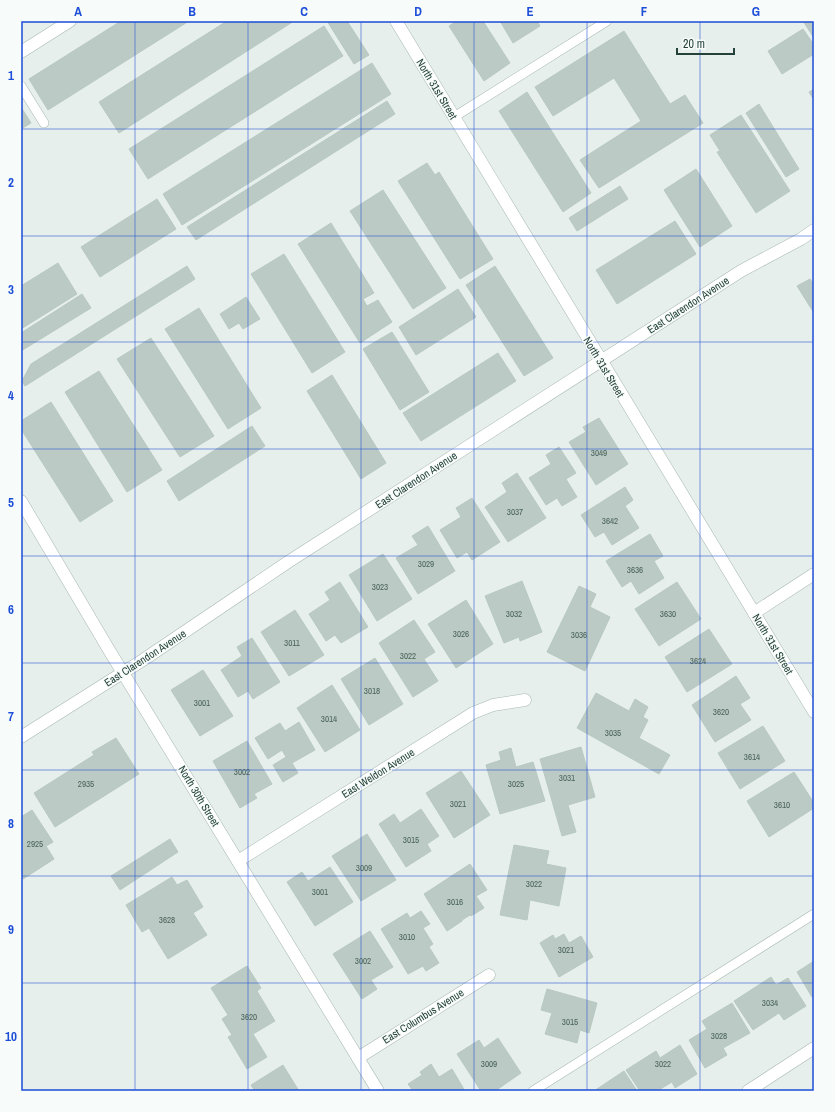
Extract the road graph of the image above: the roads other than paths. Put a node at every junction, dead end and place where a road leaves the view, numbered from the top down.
1 (70, 21) edge
2 (396, 21) edge
3 (607, 21) edge
4 (21, 52) edge
5 (21, 86) edge
6 (454, 117) junction
7 (44, 122) dead end
8 (814, 230) edge
9 (601, 362) junction
10 (21, 501) edge
11 (814, 574) edge
12 (754, 613) junction
13 (123, 672) junction
14 (525, 700) dead end
15 (814, 712) edge
16 (21, 737) edge
17 (238, 861) junction
18 (814, 914) edge
19 (489, 975) dead end
20 (814, 1048) edge
21 (358, 1058) junction
22 (378, 1091) edge
23 (533, 1091) edge
24 (748, 1091) edge

1 - 4 street
2 - 6 street, North 31st Street
3 - 6 lane
5 - 7 lane
6 - 9 street, North 31st Street
8 - 9 street, East Clarendon Avenue
9 - 12 street, North 31st Street
9 - 13 street, East Clarendon Avenue
10 - 13 street, North 30th Street
11 - 12 street
12 - 15 street, North 31st Street
13 - 16 street, East Clarendon Avenue
13 - 17 street, North 30th Street
14 - 17 street, East Weldon Avenue
17 - 21 street, North 30th Street
18 - 23 lane
19 - 21 street, East Columbus Avenue
20 - 24 street
21 - 22 street, North 30th Street

